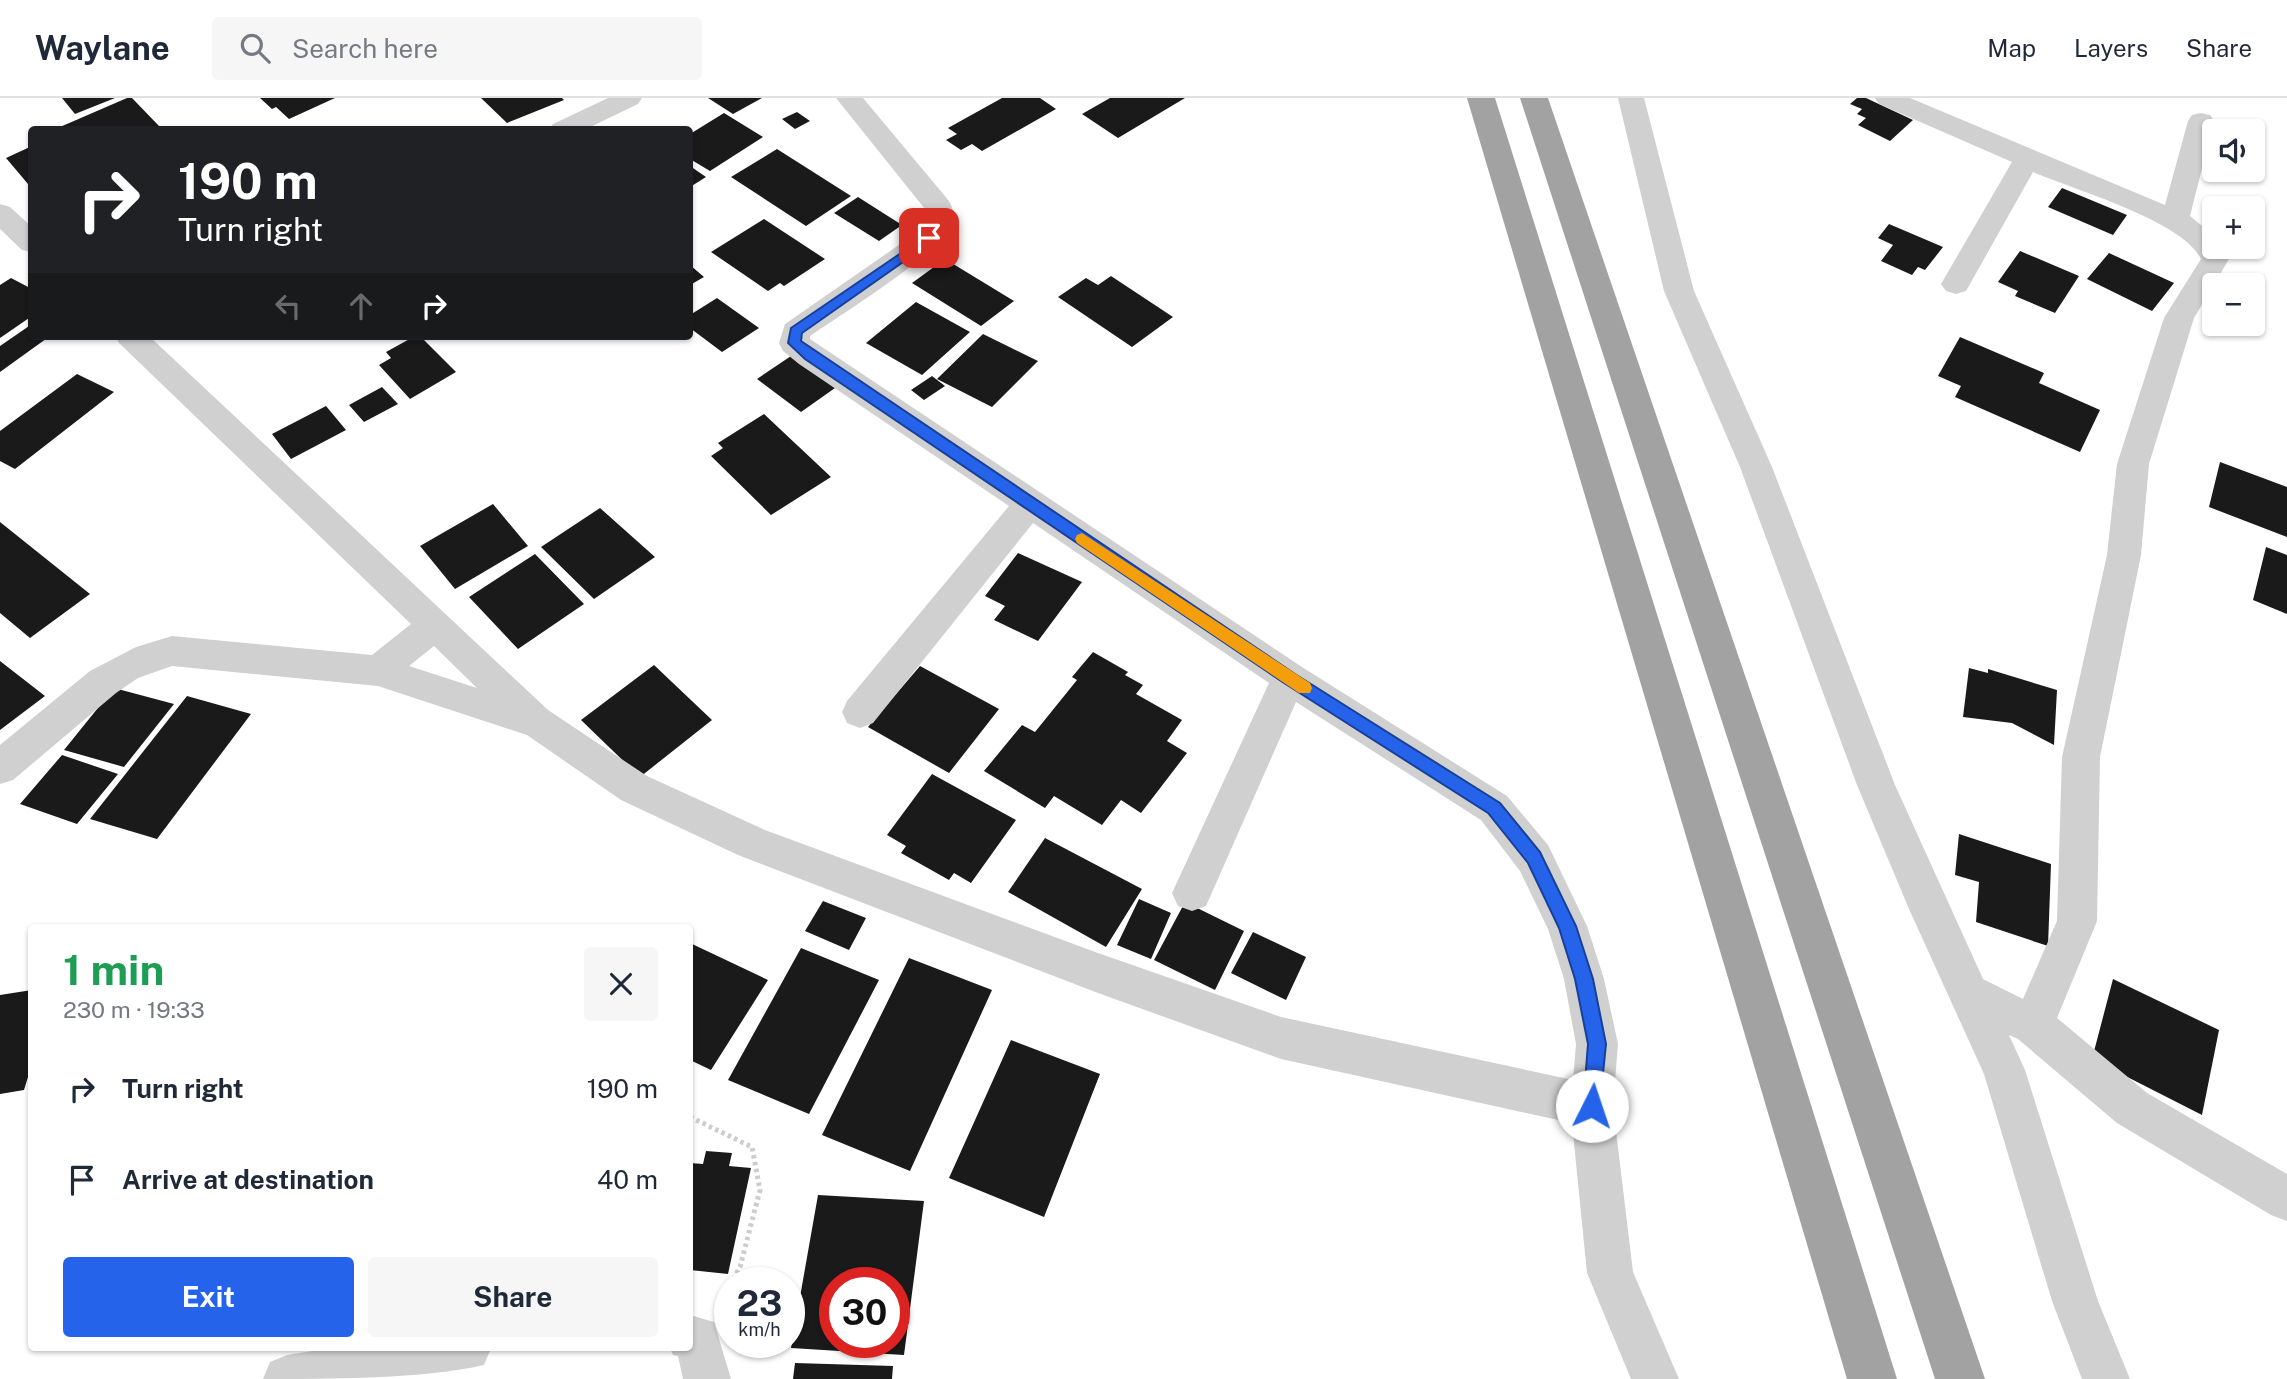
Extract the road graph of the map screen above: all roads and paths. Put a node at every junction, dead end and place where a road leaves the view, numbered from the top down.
1 (629, 98) edge
2 (849, 98) edge
3 (1481, 98) edge
4 (1534, 98) edge
5 (1631, 98) edge
6 (1888, 98) edge
7 (2201, 121) dead end
8 (570, 126) edge
9 (2027, 159) junction
10 (0, 213) edge
11 (2175, 219) junction
12 (28, 239) edge
13 (1956, 284) dead end
14 (134, 340) edge
15 (1030, 504) junction
16 (435, 625) junction
17 (378, 671) junction
18 (1289, 678) junction
19 (860, 712) dead end
20 (539, 723) junction
21 (0, 768) edge
22 (1192, 893) dead end
23 (1968, 993) junction
24 (2033, 1025) junction
25 (1592, 1106) junction
26 (693, 1118) edge
27 (2287, 1199) edge
28 (740, 1267) edge
29 (693, 1338) edge
30 (450, 1351) edge
31 (287, 1379) edge
32 (707, 1379) edge
33 (1655, 1379) edge
34 (1872, 1379) edge
35 (1960, 1379) edge
36 (2106, 1379) edge

1 - 8 street
2 - 15 street
3 - 34 highway
4 - 35 highway
5 - 23 street
6 - 9 street
7 - 11 street
9 - 11 street
9 - 13 street
10 - 12 street
11 - 24 street
14 - 16 street
15 - 18 street
15 - 19 street
16 - 17 street
16 - 20 street
17 - 20 street
17 - 21 street
18 - 22 street
18 - 25 street
20 - 25 street
23 - 24 street
23 - 36 street
24 - 27 street
25 - 33 street
26 - 28 path
29 - 32 street
30 - 31 street

